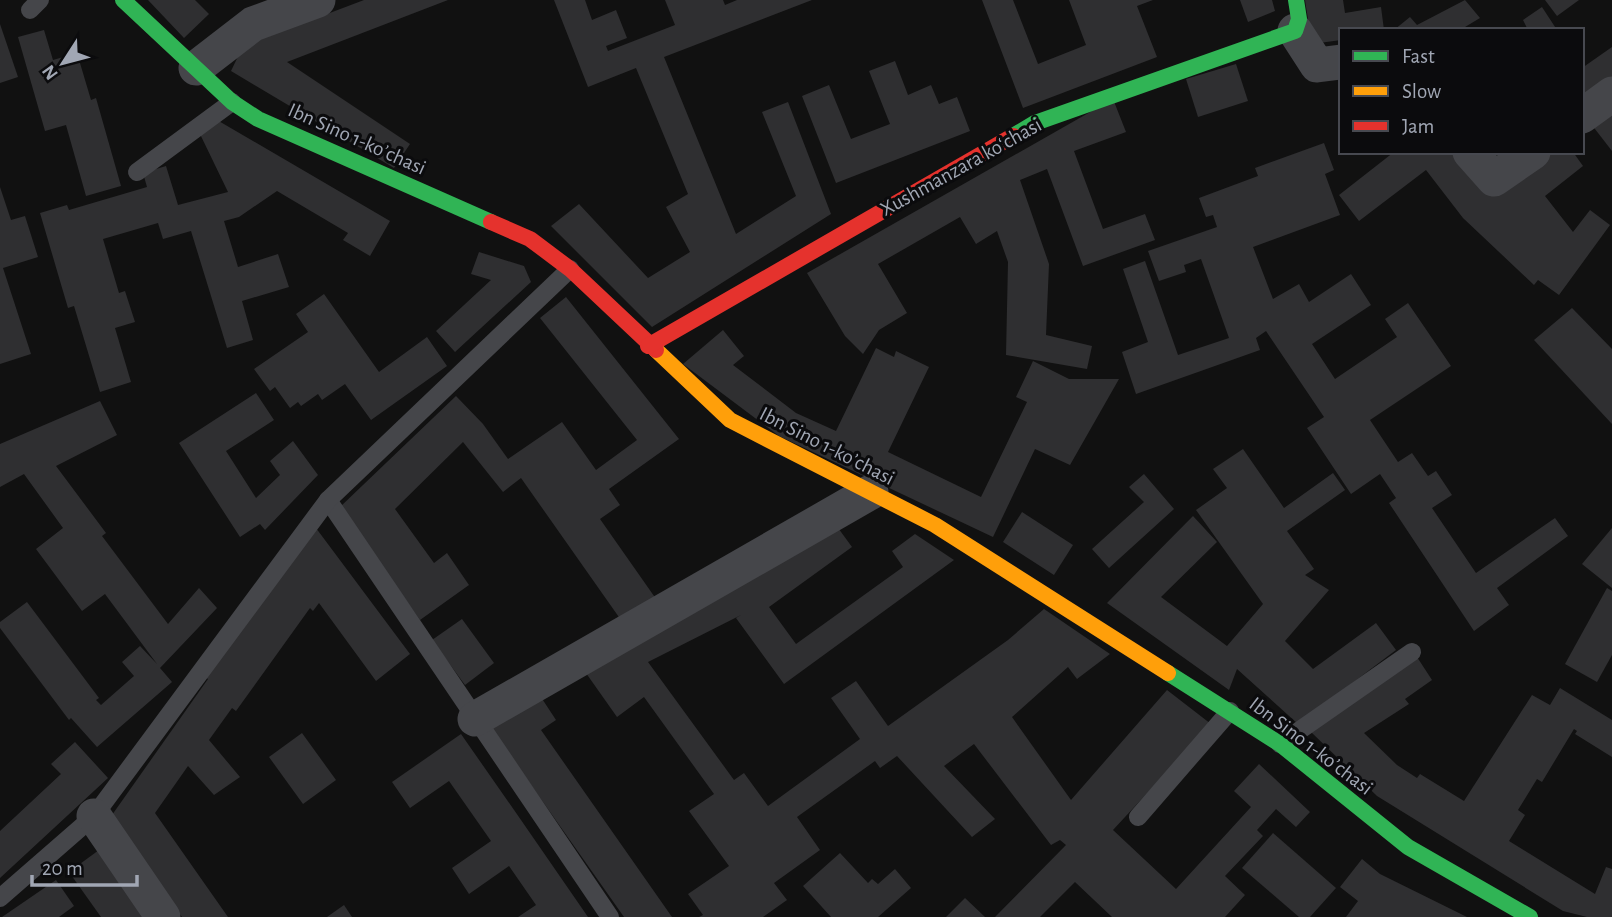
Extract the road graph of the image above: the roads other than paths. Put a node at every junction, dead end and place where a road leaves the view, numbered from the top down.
1 (123, 0) edge
2 (318, 0) edge
3 (1296, 16) edge
4 (1339, 62) edge
5 (197, 68) junction
6 (1612, 93) edge
7 (232, 102) junction
8 (1584, 114) edge
9 (1472, 154) edge
10 (1530, 154) edge
11 (137, 172) dead end
12 (570, 269) junction
13 (648, 345) junction
14 (871, 492) junction
15 (328, 500) junction
16 (1412, 652) dead end
17 (1230, 711) junction
18 (475, 719) junction
19 (1280, 744) junction
20 (94, 816) junction
21 (1138, 817) dead end
22 (0, 898) edge
23 (163, 917) edge
24 (610, 917) edge
25 (1530, 917) edge

1 - 5 street, Ibn Sino 1-koʼchasi
2 - 5 street
3 - 4 street, Xushmanzara koʻchasi
3 - 13 street, Xushmanzara koʻchasi
5 - 7 street, Ibn Sino 1-koʼchasi
6 - 8 street
7 - 11 lane
7 - 12 street, Ibn Sino 1-koʼchasi
9 - 10 street
12 - 13 street, Ibn Sino 1-koʼchasi
12 - 15 lane
13 - 14 street, Ibn Sino 1-koʼchasi
14 - 17 street, Ibn Sino 1-koʼchasi
14 - 18 street
15 - 18 lane
15 - 20 lane
16 - 19 lane
17 - 19 street, Ibn Sino 1-koʼchasi
17 - 21 lane
18 - 24 lane
19 - 25 street, Ibn Sino 1-koʼchasi
20 - 22 lane
20 - 23 street

